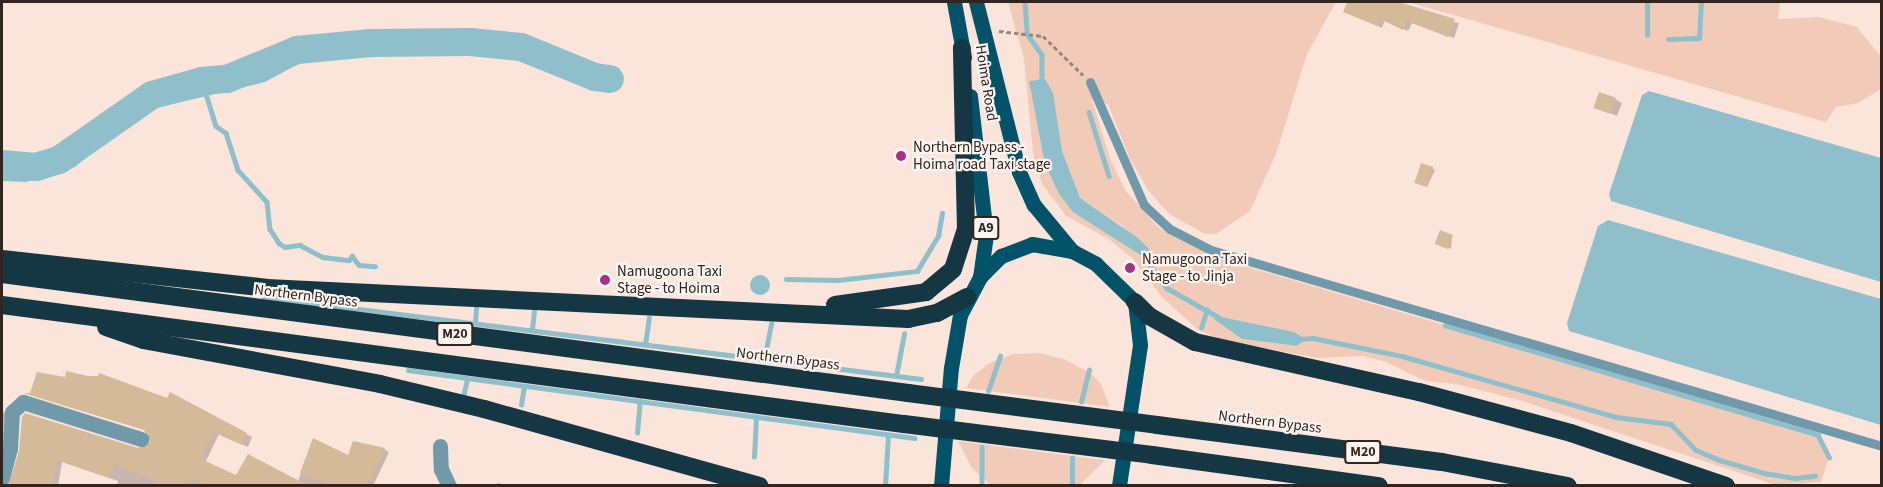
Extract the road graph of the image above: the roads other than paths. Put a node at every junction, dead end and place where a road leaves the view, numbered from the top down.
1 (954, 2) edge
2 (976, 2) edge
3 (962, 48) junction
4 (1090, 82) road end
5 (1072, 251) junction
6 (2, 259) edge
7 (2, 274) edge
8 (980, 277) junction
9 (967, 297) junction
10 (1135, 302) junction
11 (2, 305) edge
12 (765, 310) junction
13 (71, 314) junction
14 (141, 439) dead end
15 (440, 446) dead end
16 (1881, 446) edge
17 (2, 478) edge
18 (449, 486) edge
19 (759, 486) edge
20 (941, 486) edge
21 (1119, 486) edge
22 (1379, 486) edge
23 (1568, 486) edge
24 (1726, 486) edge

1 - 3 main road, Hoima Road
2 - 5 main road, Hoima Road
3 - 8 main road, Hoima Road / A9
3 - 12 highway
4 - 16 lane
5 - 8 main road
5 - 10 main road
6 - 12 highway
7 - 23 highway, Northern Bypass / M20, bridge
8 - 9 main road
9 - 12 highway
9 - 20 main road
10 - 21 main road
10 - 24 highway
11 - 13 highway, M20
13 - 19 highway
13 - 22 highway, M20, bridge
14 - 17 street
15 - 18 street

